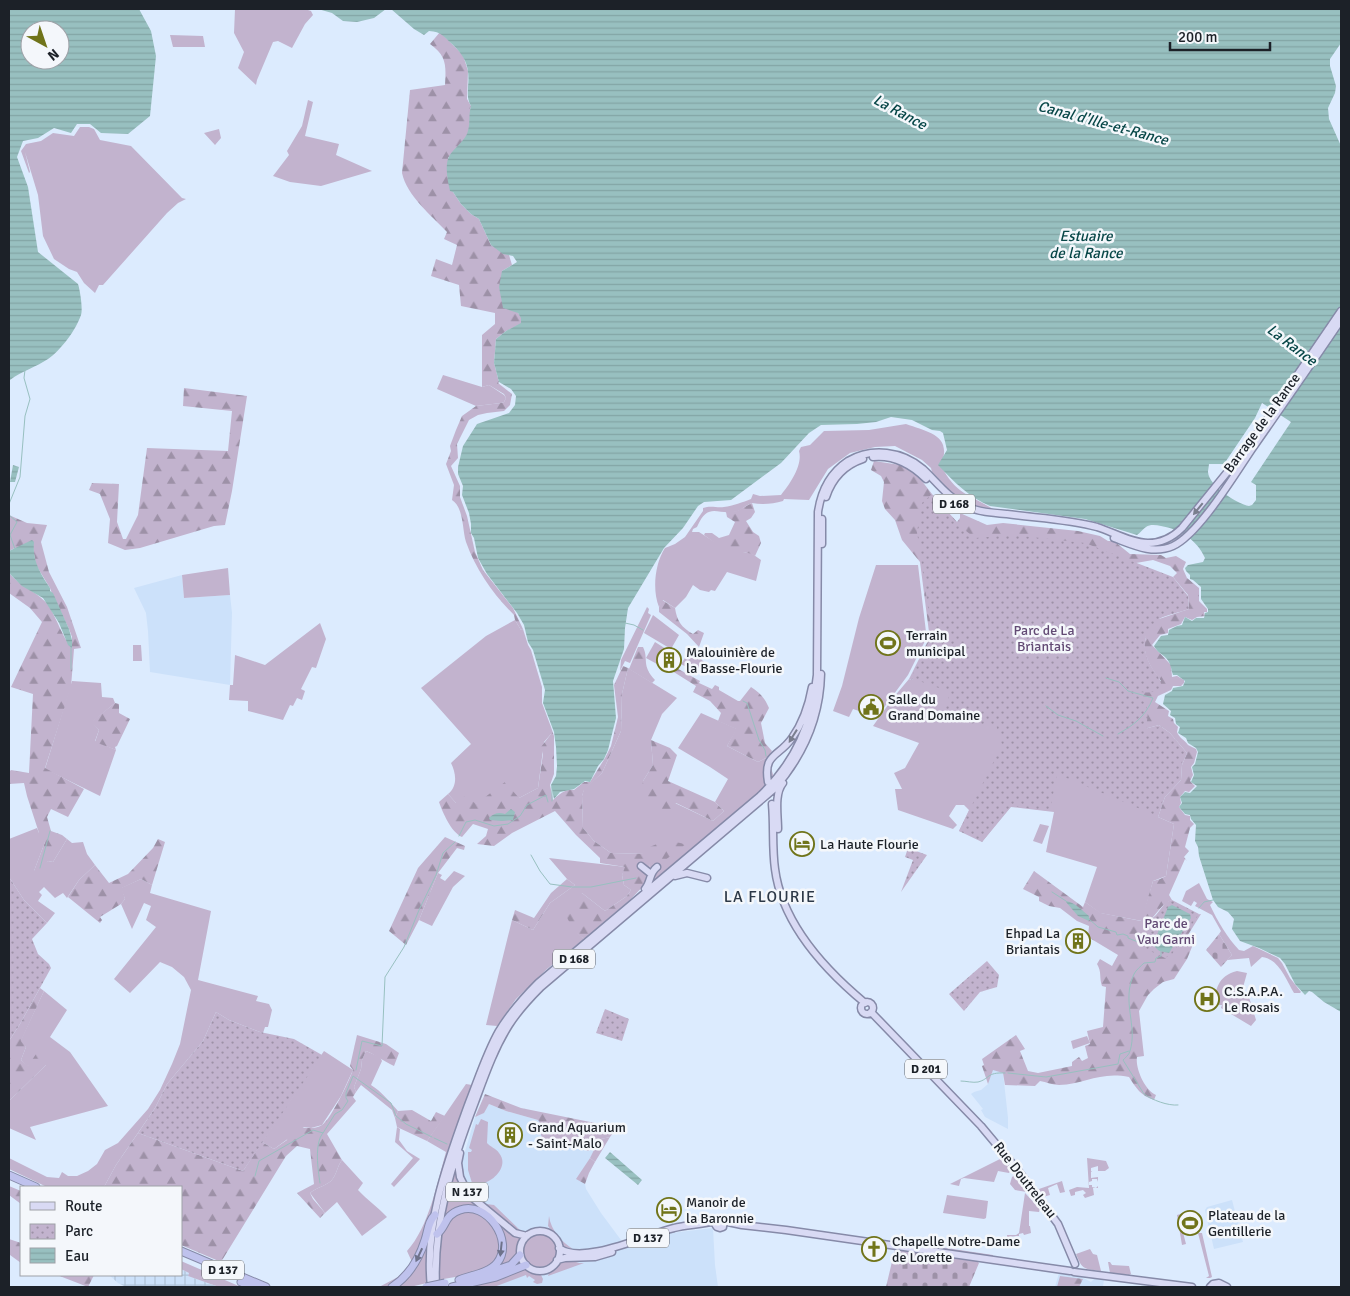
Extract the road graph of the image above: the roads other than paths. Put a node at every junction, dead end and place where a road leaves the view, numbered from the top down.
1 (1341, 312) edge
2 (1341, 320) edge
3 (817, 675) junction
4 (789, 771) junction
5 (768, 781) dead end
6 (772, 804) dead end
7 (773, 853) junction
8 (641, 866) dead end
9 (657, 867) dead end
10 (651, 874) junction
11 (671, 876) junction
12 (707, 878) dead end
13 (637, 898) junction
14 (463, 1133) junction
15 (9, 1175) edge
16 (9, 1180) edge
17 (23, 1186) edge
18 (34, 1186) edge
19 (435, 1215) junction
20 (719, 1224) junction
21 (437, 1234) junction
22 (527, 1236) junction
23 (559, 1248) junction
24 (182, 1251) edge
25 (520, 1255) junction
26 (182, 1256) edge
27 (557, 1260) junction
28 (526, 1265) junction
29 (1072, 1268) junction
30 (459, 1280) junction
31 (448, 1285) edge
32 (253, 1287) edge
33 (266, 1287) edge
34 (392, 1287) edge
35 (426, 1287) edge
36 (431, 1287) edge
37 (436, 1287) edge
38 (465, 1287) edge
39 (472, 1287) edge
40 (1192, 1287) edge
41 (1209, 1287) edge
42 (1227, 1287) edge

1 -> 3 main road, Barrage de la Rance / D 168
2 - 4 main road, Barrage de la Rance / D 168
3 -> 5 main road
3 - 13 main road, D 168
4 - 7 main road
4 - 11 main road, D 168
6 - 7 main road
7 - 29 main road, Rue Doutreleau / D 201
8 - 10 main road
9 - 10 main road
10 - 13 main road
11 - 12 main road
11 - 14 main road, D 168
13 - 19 main road, D 168
14 - 21 main road, D 168
14 - 22 main road, N 137
15 - 18 highway
16 - 17 highway
19 -> 34 highway
19 - 36 main road, D 168
20 - 23 main road, D 137
20 - 27 main road, D 137
20 - 29 main road, D 137
21 -> 30 highway
21 - 37 main road, D 168
22 - 23 main road
22 - 25 main road
23 - 27 main road
24 - 33 highway, D 137
25 - 28 main road
25 - 30 highway
26 - 32 highway, D 137
27 - 28 main road
28 - 31 highway
29 - 40 main road, D 137
30 - 31 highway
31 - 35 highway, bridge
38 - 39 highway
41 - 42 main road

